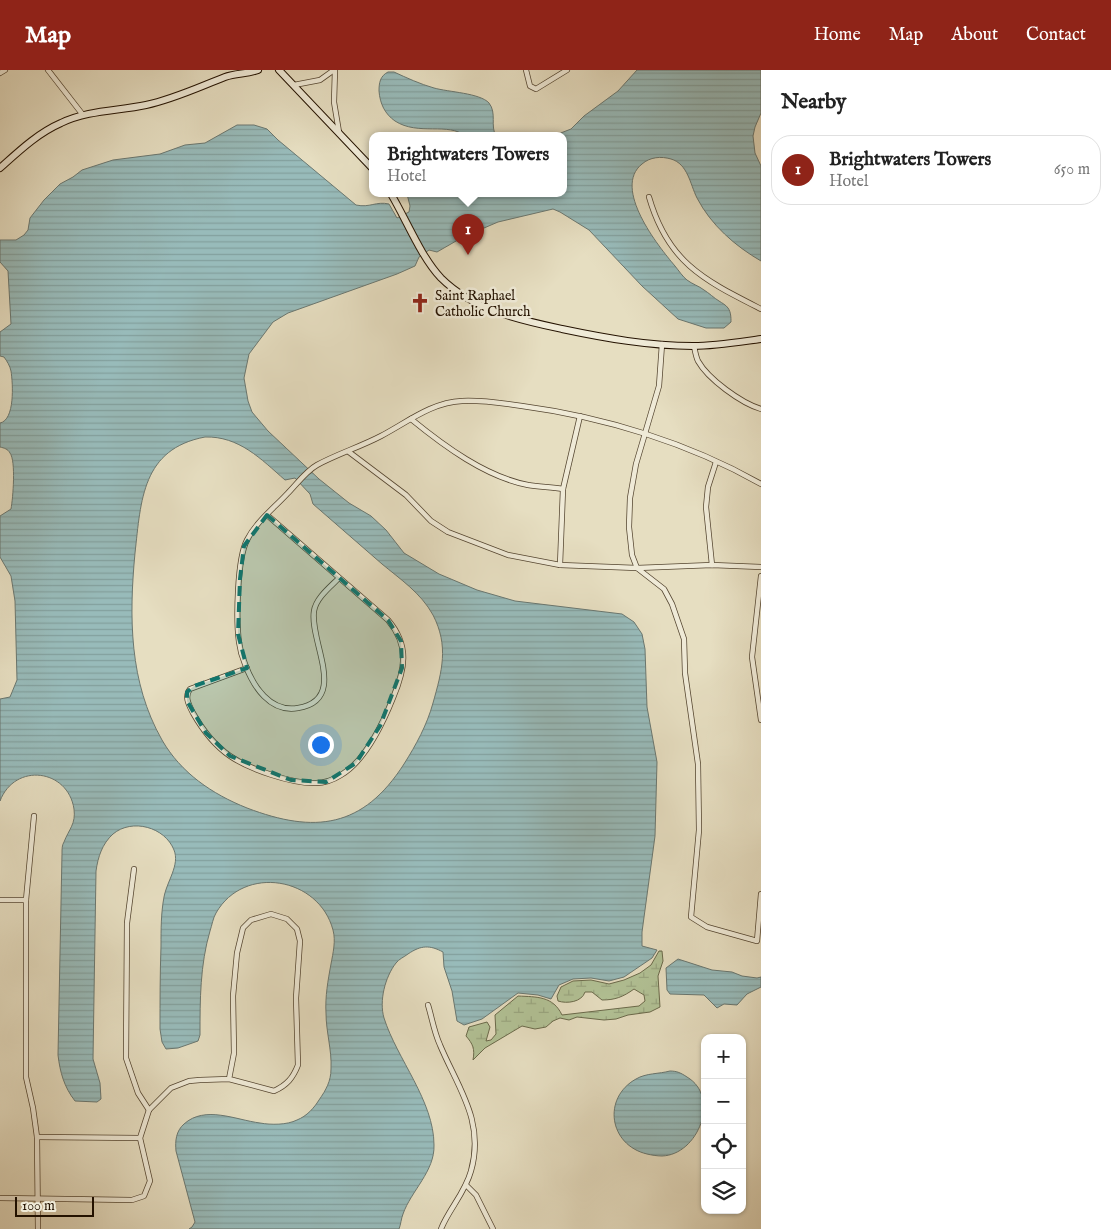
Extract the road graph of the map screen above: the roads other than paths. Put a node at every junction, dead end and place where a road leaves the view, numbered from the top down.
1 (5, 70) edge
2 (48, 70) edge
3 (258, 70) edge
4 (279, 70) edge
5 (334, 70) edge
6 (526, 70) edge
7 (567, 70) edge
8 (0, 73) edge
9 (294, 85) junction
10 (83, 115) junction
11 (339, 132) junction
12 (369, 160) edge
13 (366, 161) junction
14 (369, 164) edge
15 (0, 168) edge
16 (393, 197) edge
17 (649, 197) dead end
18 (761, 309) edge
19 (761, 338) edge
20 (662, 344) junction
21 (694, 346) junction
22 (761, 409) edge
23 (580, 416) junction
24 (411, 419) junction
25 (646, 434) junction
26 (348, 452) junction
27 (716, 462) junction
28 (761, 484) edge
29 (563, 488) junction
30 (267, 515) junction
31 (560, 565) junction
32 (712, 565) junction
33 (761, 566) edge
34 (637, 568) junction
35 (761, 576) edge
36 (339, 578) junction
37 (247, 668) junction
38 (761, 720) edge
39 (34, 816) dead end
40 (134, 869) dead end
41 (761, 894) edge
42 (0, 900) edge
43 (26, 900) junction
44 (428, 1005) dead end
45 (229, 1079) junction
46 (149, 1110) junction
47 (37, 1137) junction
48 (140, 1138) junction
49 (466, 1185) junction
50 (0, 1198) edge
51 (39, 1199) junction
52 (38, 1229) edge
53 (441, 1229) edge
54 (493, 1229) edge

1 - 8 street
2 - 10 street
3 - 10 street
4 - 9 street
5 - 9 street
5 - 11 street
6 - 7 street
9 - 11 street
10 - 15 street
11 - 13 street
12 - 13 street
13 - 14 street
16 - 20 street
17 - 18 street
19 - 21 street
20 - 21 street
20 - 25 street
21 - 22 street
23 - 24 street
23 - 25 street
23 - 29 street
24 - 26 street
24 - 29 street
25 - 27 street
25 - 34 street
26 - 30 street
26 - 31 street
27 - 28 street
27 - 32 street
29 - 31 street
30 - 36 street
30 - 37 street
31 - 34 street
32 - 33 street
32 - 34 street
34 - 41 street
35 - 38 street
36 - 37 street
36 - 37 street
39 - 43 street
40 - 46 street
42 - 43 street
43 - 47 street
44 - 49 street
45 - 45 street
45 - 46 street
46 - 48 street
47 - 48 street
47 - 51 street
48 - 51 street
49 - 53 street
49 - 54 street
50 - 51 street
51 - 52 street

